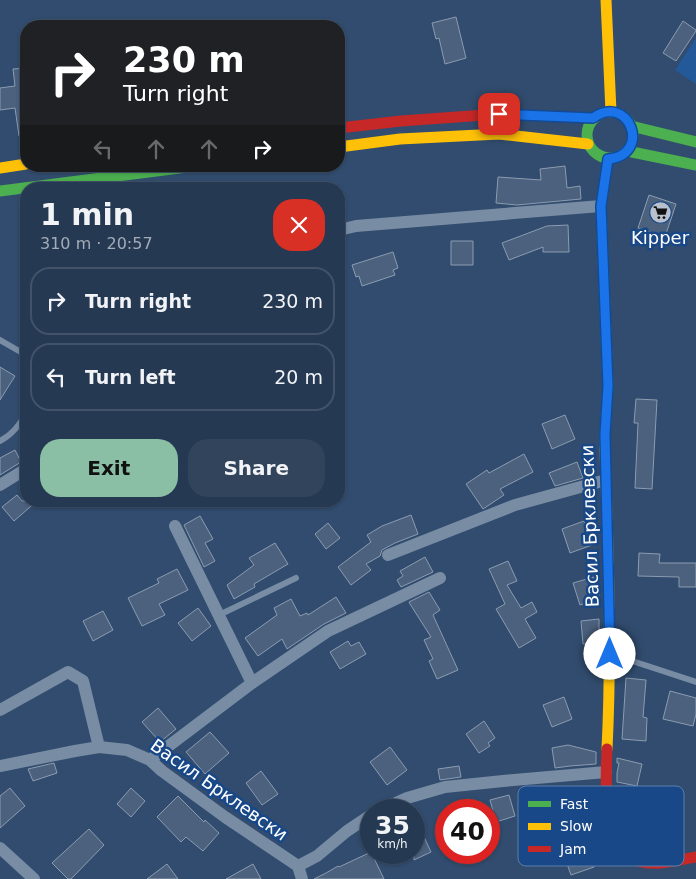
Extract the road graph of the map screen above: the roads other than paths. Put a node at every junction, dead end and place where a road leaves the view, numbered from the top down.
1 (606, 0) edge
2 (611, 112) junction
3 (593, 118) junction
4 (631, 126) junction
5 (345, 127) edge
6 (696, 142) edge
7 (588, 144) junction
8 (345, 146) edge
9 (627, 151) junction
10 (608, 159) junction
11 (20, 165) edge
12 (696, 166) edge
13 (0, 168) edge
14 (148, 172) edge
15 (70, 182) edge
16 (20, 188) edge
17 (0, 191) edge
18 (601, 206) junction
19 (345, 229) edge
20 (0, 340) edge
21 (20, 352) edge
22 (20, 423) edge
23 (0, 441) edge
24 (20, 473) edge
25 (606, 480) junction
26 (0, 485) edge
27 (176, 526) dead end
28 (388, 556) dead end
29 (296, 578) dead end
30 (440, 578) dead end
31 (219, 615) junction
32 (610, 654) junction
33 (696, 682) edge
34 (252, 683) junction
35 (0, 710) edge
36 (99, 747) junction
37 (150, 760) junction
38 (0, 766) edge
39 (606, 772) junction
40 (607, 786) edge
41 (404, 799) edge
42 (360, 823) edge
43 (0, 848) edge
44 (298, 866) junction
45 (34, 879) edge
46 (302, 879) edge

1 - 2 main road
2 - 3 main road
2 - 4 main road
3 - 5 main road
3 - 7 main road
4 - 6 main road
4 - 9 main road
7 - 8 main road
7 - 10 main road
9 - 10 main road
9 - 12 main road
10 - 18 main road, Васил Брклевски
11 - 13 main road
14 - 15 main road
16 - 17 main road
18 - 19 street
18 - 25 main road, Васил Брклевски
20 - 21 lane
22 - 23 lane
24 - 26 street
25 - 28 street
25 - 32 main road, Васил Брклевски
27 - 31 street
29 - 31 lane
30 - 34 street
31 - 34 street
32 - 33 lane
32 - 39 main road, Васил Брклевски
34 - 37 street
35 - 36 street
36 - 37 street, Васил Брклевски
36 - 38 street, Васил Брклевски
37 - 44 street, Васил Брклевски
39 - 40 main road, Васил Брклевски
39 - 41 street
42 - 44 street
43 - 45 street
44 - 46 street

